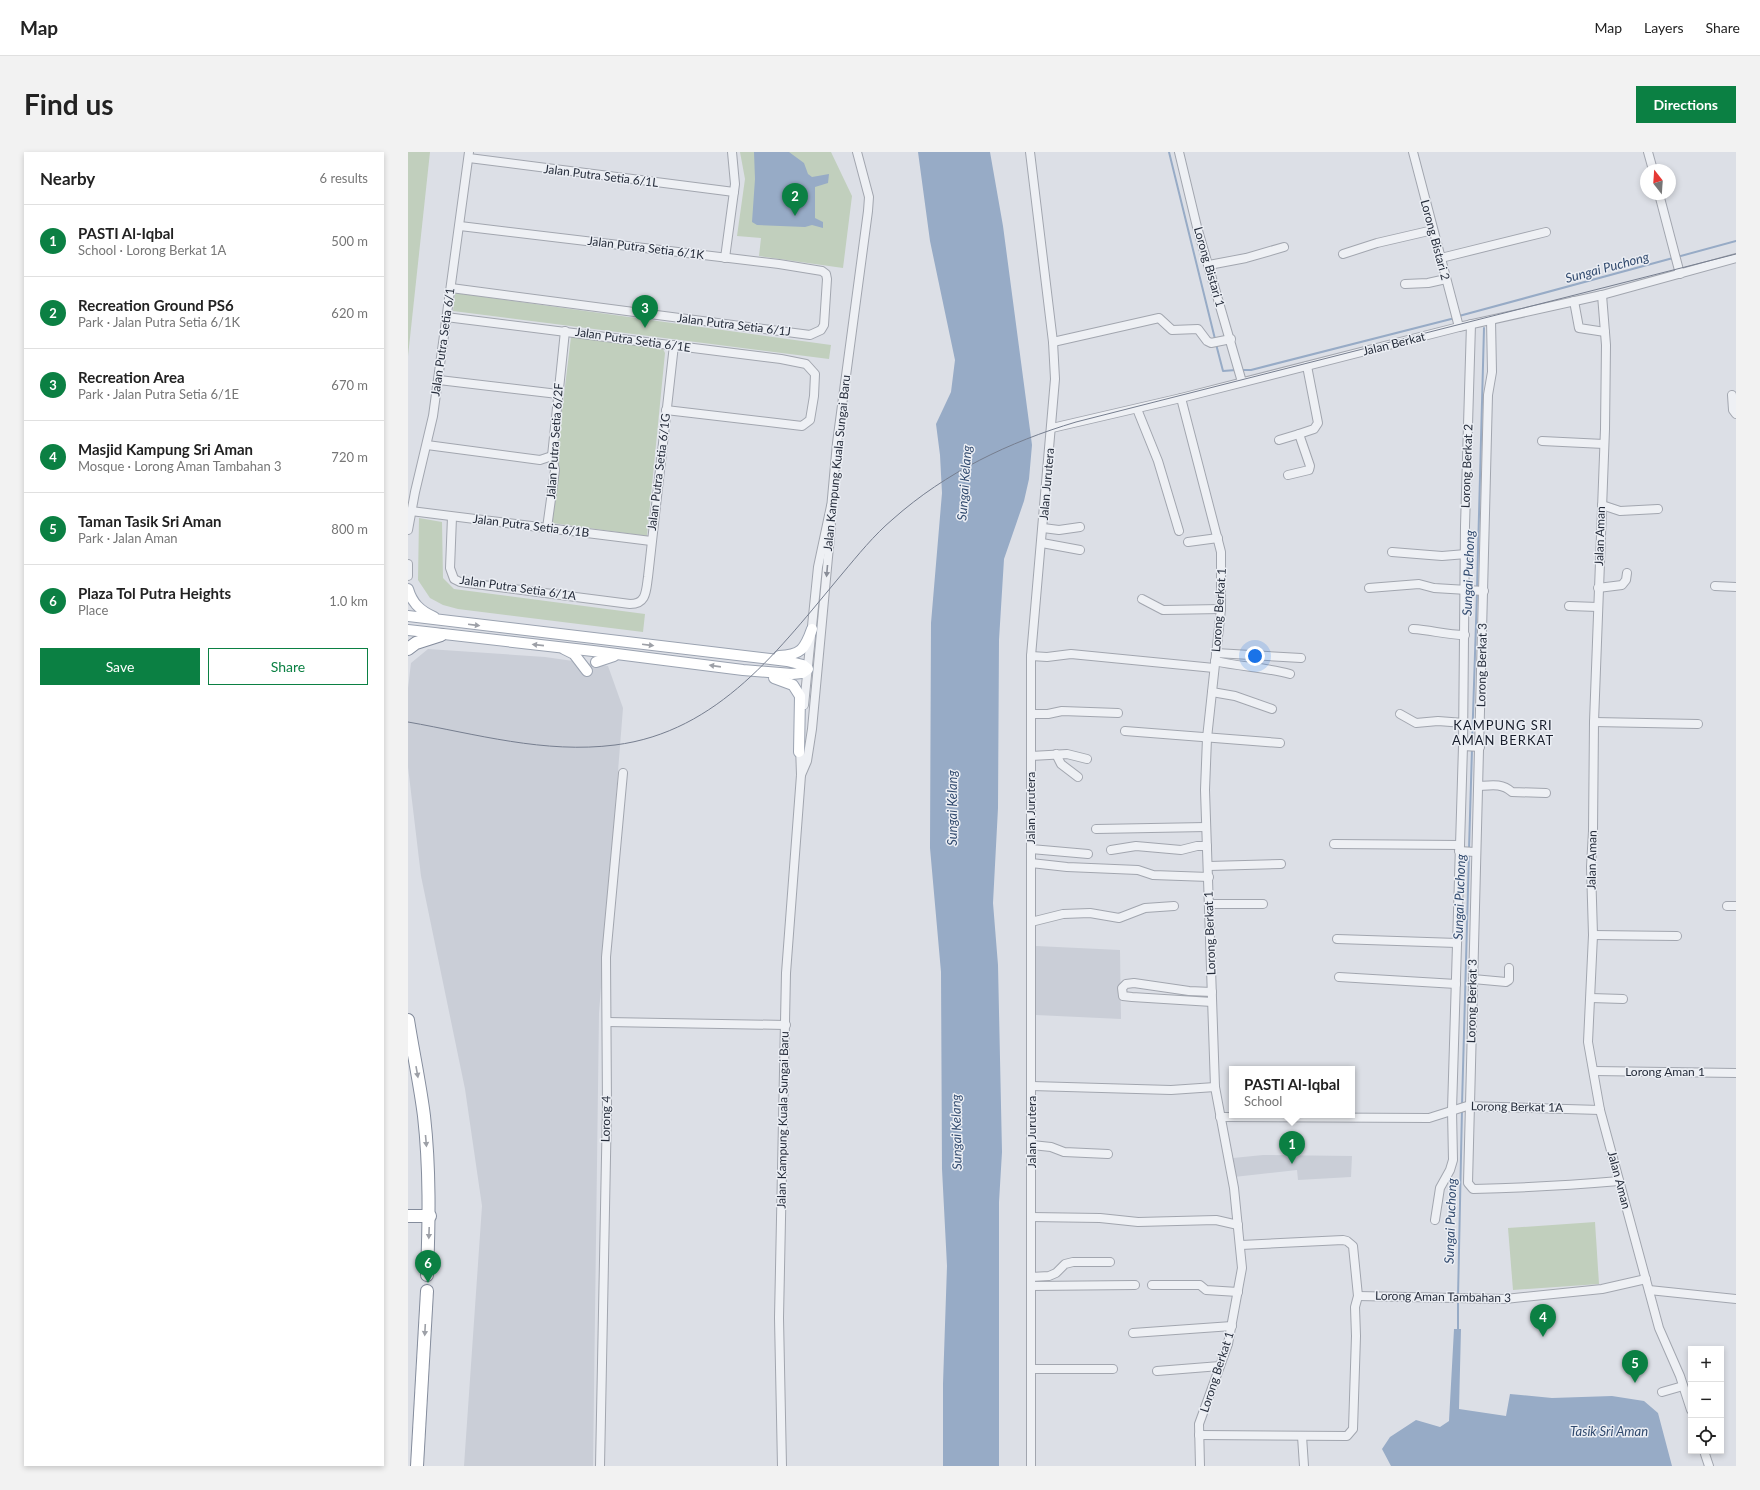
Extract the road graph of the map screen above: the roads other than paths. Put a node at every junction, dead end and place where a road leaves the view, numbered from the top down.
1 (732, 152) edge
2 (858, 152) edge
3 (1030, 152) edge
4 (1178, 152) edge
5 (1413, 152) edge
6 (1648, 152) edge
7 (469, 155) edge
8 (1651, 164) edge
9 (734, 192) junction
10 (1661, 200) edge
11 (460, 226) junction
12 (1433, 230) junction
13 (1546, 232) dead end
14 (1284, 247) dead end
15 (1343, 254) dead end
16 (725, 258) junction
17 (1441, 258) junction
18 (1736, 258) edge
19 (1209, 265) junction
20 (1680, 274) junction
21 (827, 279) joint
22 (1446, 279) junction
23 (1405, 284) dead end
24 (450, 288) junction
25 (1602, 295) junction
26 (1574, 301) junction
27 (446, 317) junction
28 (1491, 320) junction
29 (1458, 324) junction
30 (1470, 324) junction
31 (565, 331) junction
32 (1605, 332) junction
33 (1231, 339) junction
34 (1053, 342) junction
35 (674, 345) junction
36 (1307, 366) junction
37 (1241, 379) junction
38 (439, 380) junction
39 (558, 394) junction
40 (1732, 395) dead end
41 (1181, 398) junction
42 (1137, 409) junction
43 (666, 410) junction
44 (1736, 414) edge
45 (1052, 428) junction
46 (1299, 434) junction
47 (1279, 440) dead end
48 (1542, 441) dead end
49 (1604, 444) junction
50 (427, 445) junction
51 (552, 456) junction
52 (1288, 475) dead end
53 (1602, 505) junction
54 (831, 506) junction
55 (1658, 509) dead end
56 (412, 511) junction
57 (452, 517) junction
58 (1080, 527) dead end
59 (547, 528) junction
60 (1043, 528) junction
61 (408, 530) edge
62 (1178, 531) dead end
63 (1218, 538) junction
64 (651, 541) junction
65 (1188, 542) dead end
66 (1042, 543) junction
67 (1080, 550) dead end
68 (1392, 552) dead end
69 (1466, 554) junction
70 (408, 564) edge
71 (1627, 573) dead end
72 (408, 576) edge
73 (1715, 586) dead end
74 (1736, 587) edge
75 (1369, 588) dead end
76 (1598, 588) junction
77 (408, 589) edge
78 (1468, 590) junction
79 (1482, 591) junction
80 (644, 599) joint
81 (1142, 599) dead end
82 (824, 600) junction
83 (1569, 606) dead end
84 (1598, 607) junction
85 (1221, 609) junction
86 (408, 616) edge
87 (446, 622) junction
88 (812, 629) junction
89 (1413, 629) dead end
90 (408, 630) edge
91 (1465, 634) junction
92 (441, 635) junction
93 (580, 637) junction
94 (610, 640) junction
95 (561, 648) junction
96 (408, 649) edge
97 (592, 651) junction
98 (622, 654) junction
99 (741, 655) junction
100 (1031, 656) junction
101 (1301, 658) dead end
102 (1215, 660) junction
103 (596, 662) dead end
104 (743, 670) junction
105 (808, 670) junction
106 (587, 671) dead end
107 (1290, 674) dead end
108 (1212, 692) junction
109 (1272, 709) dead end
110 (1118, 713) dead end
111 (1031, 714) junction
112 (1400, 714) dead end
113 (1594, 722) junction
114 (1464, 723) junction
115 (1698, 724) dead end
116 (1126, 731) dead end
117 (1207, 738) junction
118 (810, 742) junction
119 (1280, 743) dead end
120 (1463, 746) junction
121 (1480, 748) junction
122 (799, 752) junction
123 (1056, 754) junction
124 (1031, 756) junction
125 (1087, 760) dead end
126 (623, 773) dead end
127 (801, 775) junction
128 (1078, 776) dead end
129 (1479, 786) junction
130 (1546, 793) dead end
131 (1206, 827) junction
132 (1096, 829) dead end
133 (1334, 844) dead end
134 (1207, 846) junction
135 (1459, 848) junction
136 (1031, 849) junction
137 (1111, 850) dead end
138 (1475, 852) junction
139 (1088, 854) dead end
140 (1031, 863) junction
141 (1281, 864) dead end
142 (1209, 866) junction
143 (1209, 877) junction
144 (1458, 890) junction
145 (1474, 891) junction
146 (1210, 904) junction
147 (1263, 904) dead end
148 (1174, 906) dead end
149 (1727, 906) dead end
150 (1736, 906) edge
151 (1031, 922) junction
152 (1593, 935) junction
153 (1677, 936) dead end
154 (1337, 939) dead end
155 (1458, 942) junction
156 (1509, 968) dead end
157 (1339, 977) dead end
158 (1472, 979) junction
159 (1456, 984) junction
160 (1212, 992) junction
161 (1590, 998) junction
162 (1623, 1000) dead end
163 (1212, 1002) junction
164 (408, 1020) edge
165 (607, 1022) junction
166 (786, 1025) junction
167 (1594, 1071) junction
168 (1736, 1073) edge
169 (1032, 1086) junction
170 (1215, 1087) junction
171 (1468, 1106) junction
172 (1455, 1109) junction
173 (1600, 1110) junction
174 (1220, 1117) junction
175 (1229, 1117) edge
176 (1355, 1118) edge
177 (1032, 1145) junction
178 (1108, 1154) dead end
179 (1620, 1182) junction
180 (408, 1216) edge
181 (430, 1216) junction
182 (1031, 1217) junction
183 (1435, 1220) dead end
184 (1238, 1225) junction
185 (1241, 1245) junction
186 (1110, 1262) dead end
187 (428, 1276) dead end
188 (1031, 1277) junction
189 (1646, 1279) junction
190 (1152, 1284) dead end
191 (1135, 1285) dead end
192 (1031, 1286) junction
193 (1649, 1290) junction
194 (427, 1291) dead end
195 (1238, 1292) junction
196 (1358, 1296) junction
197 (1736, 1299) edge
198 (1232, 1326) junction
199 (1133, 1334) dead end
200 (1220, 1366) junction
201 (1031, 1369) junction
202 (1113, 1369) dead end
203 (1157, 1371) dead end
204 (1683, 1386) junction
205 (1662, 1392) dead end
206 (1688, 1401) edge
207 (1199, 1435) junction
208 (1302, 1436) junction
209 (1705, 1454) edge
210 (417, 1466) edge
211 (600, 1466) edge
212 (782, 1466) edge
213 (1031, 1466) edge
214 (1200, 1466) edge
215 (1304, 1466) edge
216 (1709, 1466) edge

1 - 9 street
2 - 54 street, Jalan Kampung Kuala Sungai Baru
3 - 34 street, Jalan Jurutera
4 - 19 street, Lorong Bistari 1
5 - 12 street, Lorong Bistari 2
6 - 8 street
7 - 9 street, Jalan Putra Setia 6/1L
7 - 11 street, Jalan Putra Setia 6/1
9 - 16 street
10 - 20 street
11 - 16 street, Jalan Putra Setia 6/1K
11 - 24 street, Jalan Putra Setia 6/1
12 - 15 street
12 - 17 street, Lorong Bistari 2
13 - 17 street
14 - 19 street
16 - 21 street, Jalan Putra Setia 6/1K
17 - 22 street, Lorong Bistari 2
18 - 20 street, Jalan Berkat
19 - 33 street, Lorong Bistari 1
20 - 25 street, Jalan Berkat
21 - 24 street, Jalan Putra Setia 6/1J
22 - 23 street
22 - 29 street, Lorong Bistari 2
24 - 27 street, Jalan Putra Setia 6/1
25 - 26 street, Jalan Berkat
25 - 32 street, Jalan Aman
26 - 28 street, Jalan Berkat
26 - 32 street
27 - 31 street, Jalan Putra Setia 6/1E
27 - 38 street, Jalan Putra Setia 6/1
28 - 30 street, Jalan Berkat
28 - 79 street, Lorong Berkat 3
29 - 30 street, Jalan Berkat
29 - 36 street, Jalan Berkat
30 - 69 street, Lorong Berkat 2
31 - 35 street, Jalan Putra Setia 6/1E
31 - 39 street, Jalan Putra Setia 6/2F
32 - 49 street, Jalan Aman
33 - 34 street
33 - 37 street, Lorong Bistari 1
34 - 45 street, Jalan Jurutera
35 - 43 street, Jalan Putra Setia 6/1G
35 - 43 street, Jalan Putra Setia 6/1E
36 - 37 street, Jalan Berkat
36 - 46 street
37 - 41 street, Jalan Berkat
38 - 39 street
38 - 50 street, Jalan Putra Setia 6/1
39 - 51 street, Jalan Putra Setia 6/2F
40 - 44 street
41 - 42 street, Jalan Berkat
41 - 63 street, Lorong Berkat 1
42 - 45 street, Jalan Berkat
42 - 62 street
43 - 64 street, Jalan Putra Setia 6/1G
45 - 60 street, Jalan Jurutera
46 - 47 street
46 - 52 street
48 - 49 street
49 - 53 street, Jalan Aman
50 - 51 street
50 - 56 street, Jalan Putra Setia 6/1
51 - 59 street, Jalan Putra Setia 6/2F
53 - 55 street
53 - 76 street, Jalan Aman
54 -> 82 street, Jalan Kampung Kuala Sungai Baru
54 - 88 street, Jalan Kampung Kuala Sungai Baru
56 - 57 street, Jalan Putra Setia 6/1B
56 - 61 street, Jalan Putra Setia 6/1
57 - 59 street, Jalan Putra Setia 6/1B
57 - 80 street, Jalan Putra Setia 6/1A
58 - 60 street
59 - 64 street, Jalan Putra Setia 6/1B
60 - 66 street, Jalan Jurutera
63 - 65 street
63 - 85 street, Lorong Berkat 1
64 - 80 street, Jalan Putra Setia 6/1G
66 - 67 street
66 - 100 street, Jalan Jurutera
68 - 69 street
69 - 78 street, Lorong Berkat 2
70 - 72 street
71 - 76 street
73 - 74 street
75 - 78 street
76 - 84 street, Jalan Aman
77 - 87 main road
78 - 79 street
78 - 91 street, Lorong Berkat 2
79 - 121 street, Lorong Berkat 3
81 - 85 street
82 - 105 street
82 - 118 street, Jalan Kampung Kuala Sungai Baru
83 - 84 street
84 - 113 street, Jalan Aman
85 - 102 street, Lorong Berkat 1
86 - 87 main road
87 -> 93 main road
88 - 99 main road
88 - 105 street, Jalan Kampung Kuala Sungai Baru
89 - 91 street
90 - 92 main road
91 - 114 street, Lorong Berkat 2
95 -> 92 main road
92 - 96 highway
93 - 94 main road
93 - 97 main road
94 - 97 main road
94 -> 99 main road
95 - 97 main road
95 - 106 main road
97 - 98 main road
98 - 103 main road
104 -> 98 main road
99 - 105 main road
100 - 102 street
100 - 111 street, Jalan Jurutera
101 - 102 street
102 - 107 street
102 - 108 street, Lorong Berkat 1
104 - 105 main road
104 - 122 main road
105 - 118 street
105 - 122 street, Jalan Kampung Kuala Sungai Baru
108 - 109 street
108 - 117 street, Lorong Berkat 1
110 - 111 street
111 - 124 street, Jalan Jurutera
112 - 114 street
113 - 115 street
113 - 152 street, Jalan Aman
114 - 120 street, Lorong Berkat 2
116 - 117 street
117 - 119 street
117 - 131 street, Lorong Berkat 1
118 - 127 street, Jalan Kampung Kuala Sungai Baru
120 - 121 street
120 - 135 street, Lorong Berkat 2
121 - 129 street, Lorong Berkat 3
122 - 127 street, Jalan Kampung Kuala Sungai Baru
123 - 124 street
123 - 125 street
123 - 128 street
124 - 136 street, Jalan Jurutera
126 - 165 street, Lorong 4
127 - 166 street, Jalan Kampung Kuala Sungai Baru
129 - 130 street
129 - 138 street, Lorong Berkat 3
131 - 132 street
131 - 134 street, Lorong Berkat 1
133 - 135 street
134 - 137 street
134 - 142 street, Lorong Berkat 1
135 - 138 street
135 - 144 street, Lorong Berkat 2
136 - 139 street
136 - 140 street, Jalan Jurutera
138 - 145 street, Lorong Berkat 3
140 - 143 street
140 - 151 street, Jalan Jurutera
141 - 142 street
142 - 143 street, Lorong Berkat 1
143 - 146 street, Lorong Berkat 1
144 - 145 street
144 - 155 street, Lorong Berkat 2
145 - 158 street, Lorong Berkat 3
146 - 147 street
146 - 160 street, Lorong Berkat 1
148 - 151 street
149 - 150 street
151 - 169 street, Jalan Jurutera
152 - 153 street
152 - 161 street, Jalan Aman
154 - 155 street
155 - 159 street, Lorong Berkat 2
156 - 158 street
157 - 159 street
158 - 171 street, Lorong Berkat 3
159 - 172 street, Lorong Berkat 2
160 - 163 street, Lorong Berkat 1
160 - 163 street
161 - 162 street
161 - 167 street, Jalan Aman
163 - 170 street, Lorong Berkat 1
164 -> 181 highway
165 - 166 street
165 - 211 street, Lorong 4
166 - 212 street, Jalan Kampung Kuala Sungai Baru
167 - 168 street, Lorong Aman 1
167 - 173 street, Jalan Aman
169 - 170 street
169 - 177 street, Jalan Jurutera
170 - 174 street, Lorong Berkat 1
171 - 172 street, Lorong Berkat 1A
171 - 173 street, Lorong Berkat 1A
171 - 179 street, Lorong Berkat 3
172 - 176 street, Lorong Berkat 1A
172 - 183 street, Lorong Berkat 2
173 - 179 street, Jalan Aman
174 - 175 street, Lorong Berkat 1A
174 - 184 street, Lorong Berkat 1
177 - 178 street
177 - 182 street, Jalan Jurutera
179 - 189 street, Jalan Aman
180 - 181 highway
181 -> 187 highway
182 - 184 street
182 - 188 street, Jalan Jurutera
184 - 185 street, Lorong Berkat 1
185 - 195 street, Lorong Berkat 1
185 - 196 street, Lorong Aman Tambahan 3
186 - 188 street
188 - 192 street, Jalan Jurutera
189 - 193 street, Jalan Aman
189 - 196 street, Lorong Aman Tambahan 3
190 - 195 street
191 - 192 street
192 - 201 street, Jalan Jurutera
193 - 197 street
193 - 204 street, Jalan Aman
194 -> 210 highway
195 - 198 street, Lorong Berkat 1
196 - 208 street, Lorong Aman Tambahan 3
198 - 199 street
198 - 200 street, Lorong Berkat 1
200 - 203 street
200 - 207 street, Lorong Berkat 1
201 - 202 street
201 - 213 street, Jalan Jurutera
204 - 205 street
204 - 206 street, Jalan Aman
207 - 208 street, Lorong Aman Tambahan 3
207 - 214 street, Lorong Berkat 1
208 - 215 street
209 - 216 street

